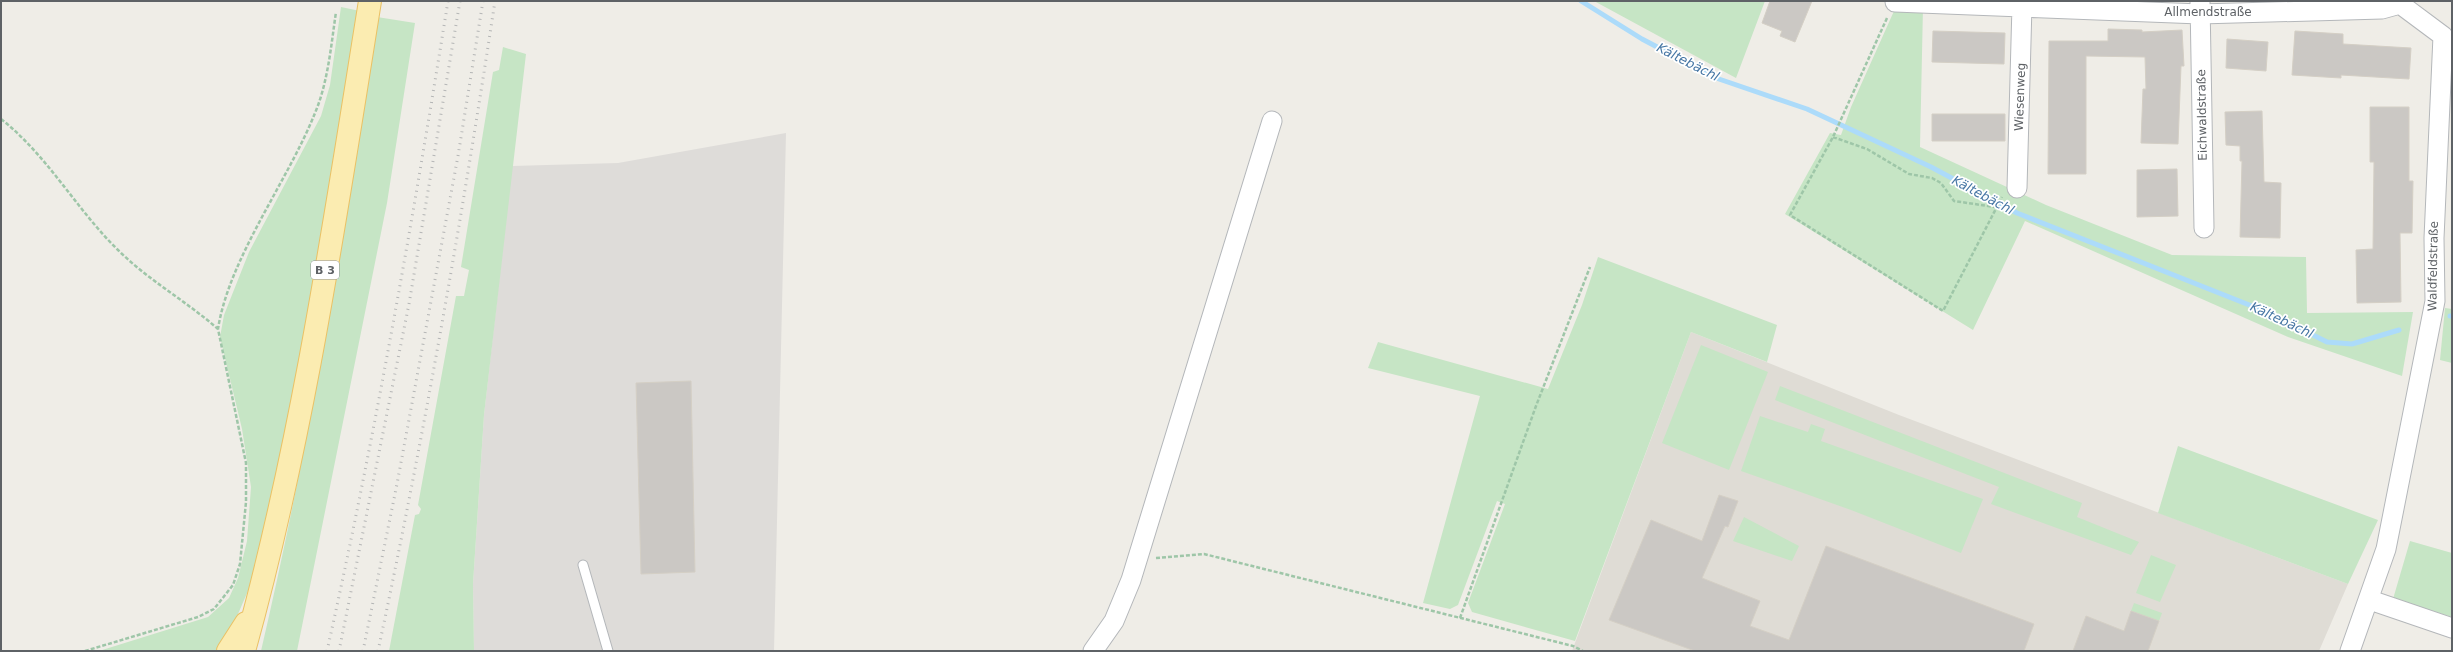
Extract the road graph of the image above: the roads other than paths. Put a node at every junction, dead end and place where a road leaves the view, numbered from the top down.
1 (370, 1) edge
2 (1895, 2) road end
3 (2400, 2) edge
4 (2044, 4) edge
5 (2022, 5) junction
6 (2200, 7) edge
7 (2447, 34) edge
8 (1272, 121) dead end
9 (2012, 189) road end
10 (2204, 228) dead end
11 (583, 565) dead end
12 (2370, 600) junction
13 (255, 612) junction
14 (2452, 628) edge
15 (228, 651) edge
16 (244, 651) edge
17 (608, 651) edge
18 (1093, 651) edge
19 (2350, 651) edge

1 - 13 main road, B 3
2 - 5 street, Allmendstraße
3 - 6 street, Allmendstraße
3 - 7 street, Waldfeldstraße
4 - 5 street, Allmendstraße
4 - 6 street, Allmendstraße
5 - 9 street, Wiesenweg
6 - 10 street, Eichwaldstraße
7 - 12 street, Waldfeldstraße
8 - 18 street
11 - 17 lane
12 - 14 street
12 - 19 street, Waldfeldstraße
13 - 15 main road
13 - 16 main road, B 3

